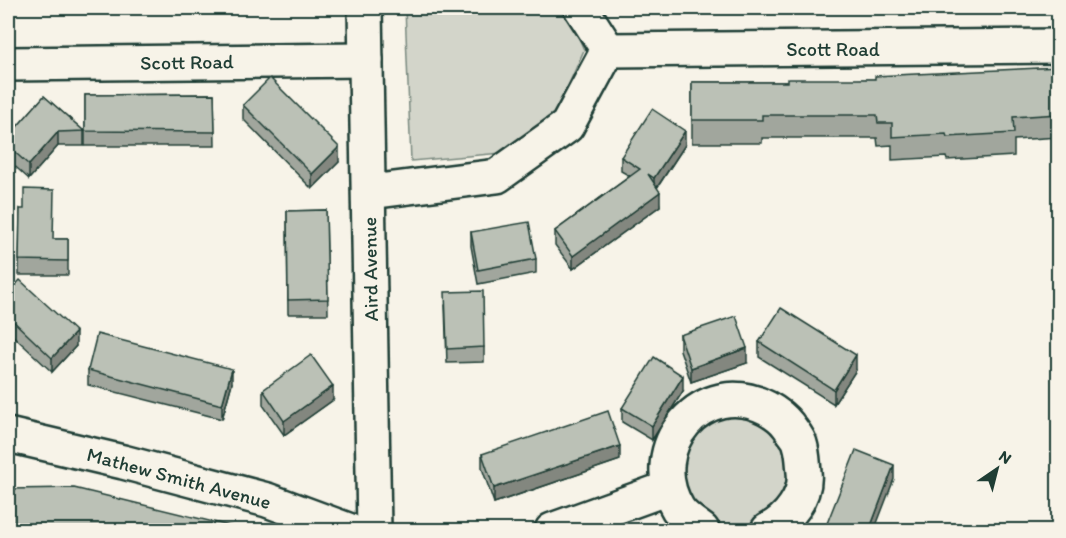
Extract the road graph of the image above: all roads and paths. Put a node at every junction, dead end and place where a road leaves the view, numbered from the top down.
1 (365, 8) edge
2 (581, 8) edge
3 (1059, 46) edge
4 (608, 50) junction
5 (366, 60) junction
6 (8, 64) edge
7 (370, 192) junction
8 (8, 435) edge
9 (668, 488) junction
10 (348, 531) edge
11 (374, 531) edge
12 (552, 531) edge
13 (702, 531) edge
14 (768, 531) edge

1 - 5 street, Aird Avenue
2 - 4 street
3 - 4 street, Scott Road
4 - 7 street
5 - 6 street, Scott Road
5 - 7 street, Aird Avenue
7 - 11 street, Aird Avenue
8 - 10 street, Mathew Smith Avenue
9 - 12 street
9 - 13 street
9 - 14 street

